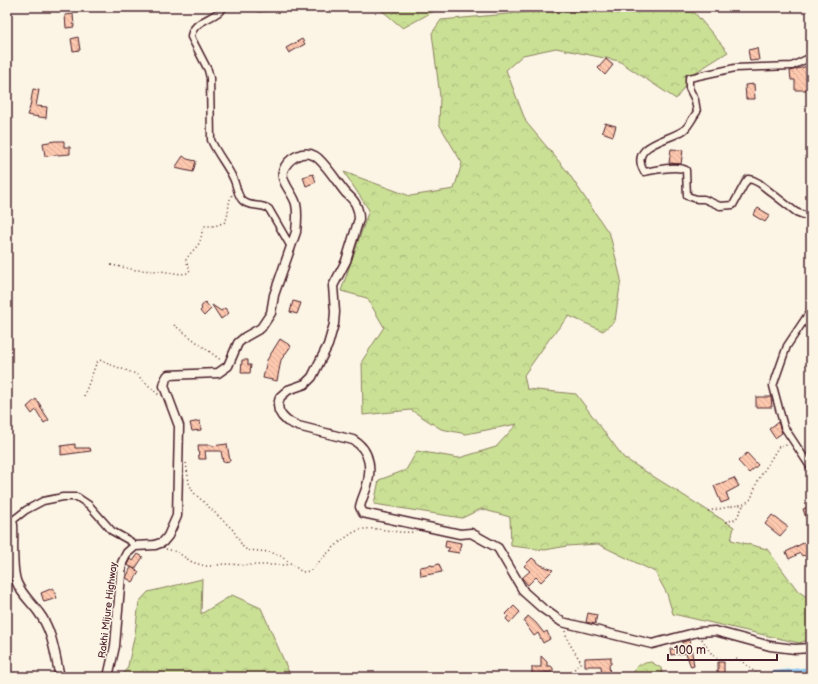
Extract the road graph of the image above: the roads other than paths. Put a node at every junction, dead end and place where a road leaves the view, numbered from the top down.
1 (224, 7) edge
2 (811, 57) edge
3 (811, 218) edge
4 (291, 247) junction
5 (811, 310) edge
6 (811, 468) edge
7 (10, 520) edge
8 (135, 546) junction
9 (811, 648) edge
10 (60, 677) edge
11 (108, 677) edge

1 - 4 street
2 - 3 street
4 - 8 main road
4 - 9 main road
5 - 6 street
7 - 8 street
7 - 10 main road
8 - 11 main road, Rakhi Mijure Highway

